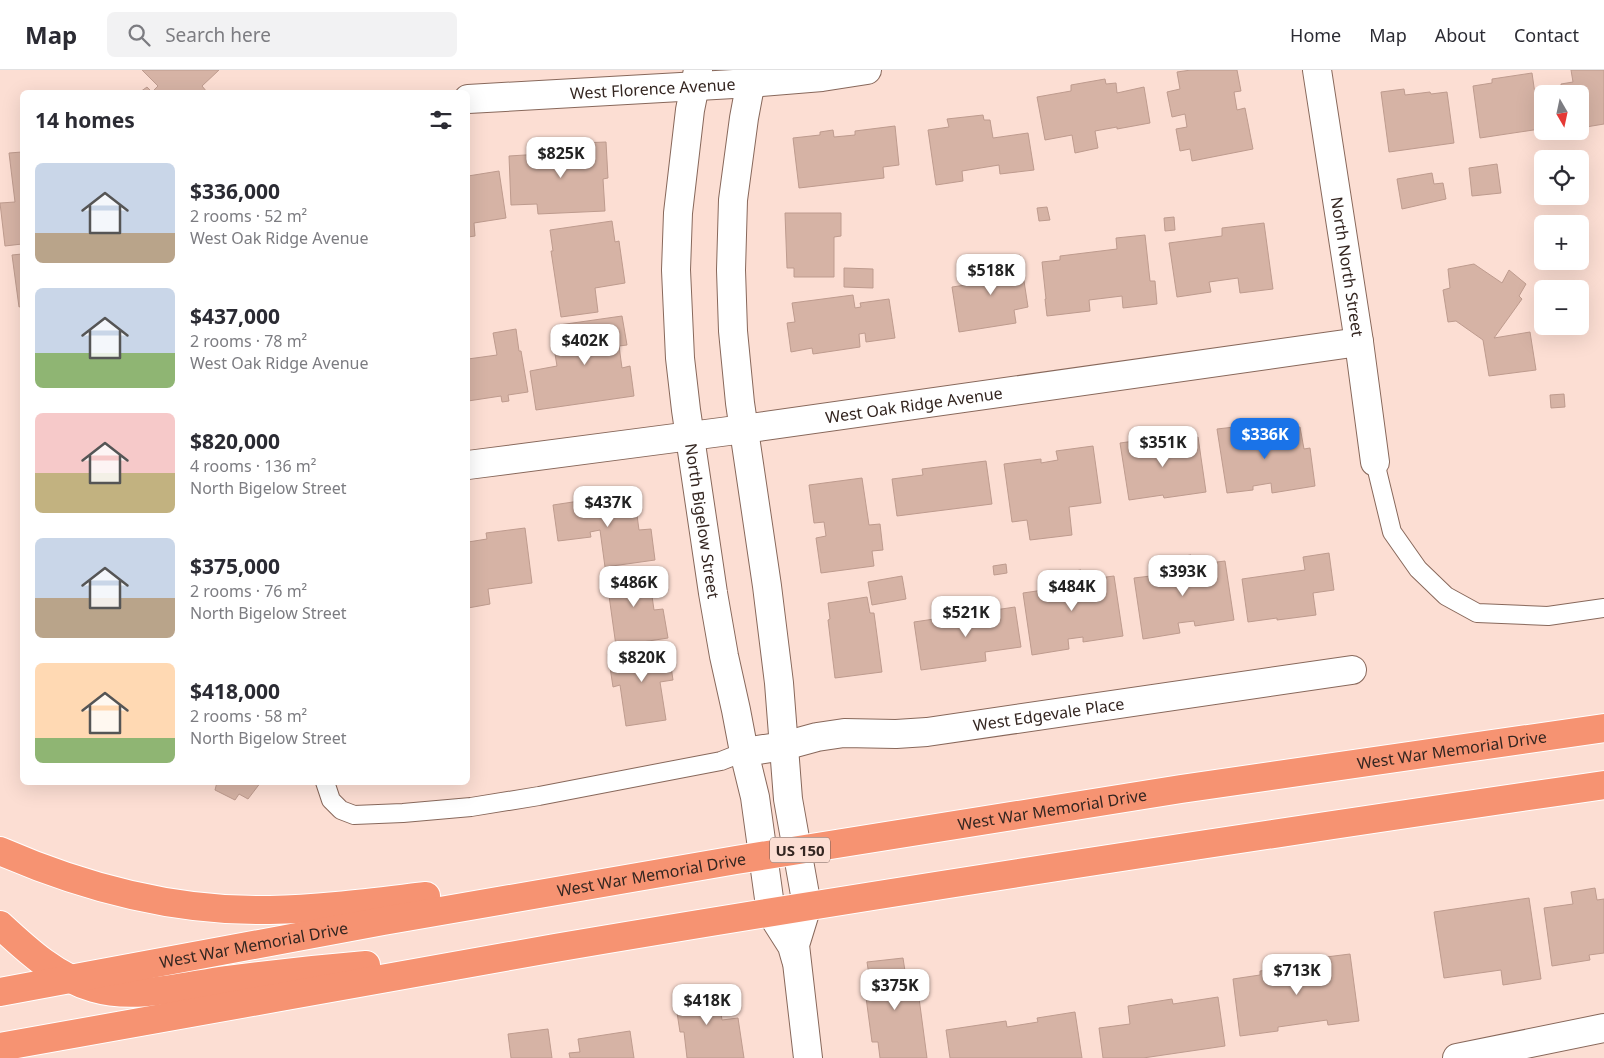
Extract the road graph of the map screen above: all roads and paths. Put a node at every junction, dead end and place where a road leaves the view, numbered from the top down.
1 (867, 70) edge
2 (1317, 70) edge
3 (752, 77) edge
4 (696, 78) edge
5 (470, 99) edge
6 (1359, 342) junction
7 (744, 429) junction
8 (690, 436) junction
9 (1375, 462) joint
10 (470, 465) edge
11 (1604, 608) edge
12 (1352, 670) dead end
13 (1604, 728) edge
14 (784, 746) junction
15 (744, 752) junction
16 (326, 785) edge
17 (1604, 785) edge
18 (798, 850) junction
19 (0, 851) edge
20 (762, 856) junction
21 (688, 868) junction
22 (808, 906) junction
23 (771, 913) junction
24 (0, 925) edge
25 (630, 936) junction
26 (796, 962) junction
27 (72, 979) junction
28 (0, 992) edge
29 (163, 1018) junction
30 (1604, 1028) edge
31 (0, 1047) edge
32 (0, 1054) edge
33 (808, 1058) edge
34 (1457, 1058) edge

1 - 3 street, West Florence Avenue
2 - 6 street, North North Street
3 - 4 street, West Florence Avenue
3 - 7 street, North Bigelow Street
4 - 5 street, West Florence Avenue
4 - 8 street, North Bigelow Street
6 - 7 street, West Oak Ridge Avenue
6 - 9 street, North North Street
7 - 8 street, West Oak Ridge Avenue
7 - 14 street, North Bigelow Street
8 - 10 street, West Oak Ridge Avenue
8 - 15 street, North Bigelow Street
9 - 11 lane
12 - 14 street, West Edgevale Place
13 - 18 highway, West War Memorial Drive / US 150
14 - 15 street, West Edgevale Place
14 - 18 street, North Bigelow Street
15 - 16 lane
15 - 20 street, North Bigelow Street
17 - 22 highway
18 - 20 highway, West War Memorial Drive / US 150
18 - 22 street, North Bigelow Street
19 - 21 highway
20 - 21 highway, West War Memorial Drive / US 150
20 - 23 street, North Bigelow Street
21 - 27 highway, West War Memorial Drive / US 150
22 - 23 highway
22 - 26 street, North Bigelow Street
23 - 25 highway
23 - 26 street, North Bigelow Street
24 - 27 highway
25 - 27 highway
25 - 29 highway
26 - 33 street, North Bigelow Street
27 - 28 highway, West War Memorial Drive / US 150
29 - 31 highway
29 - 32 highway
30 - 34 street

